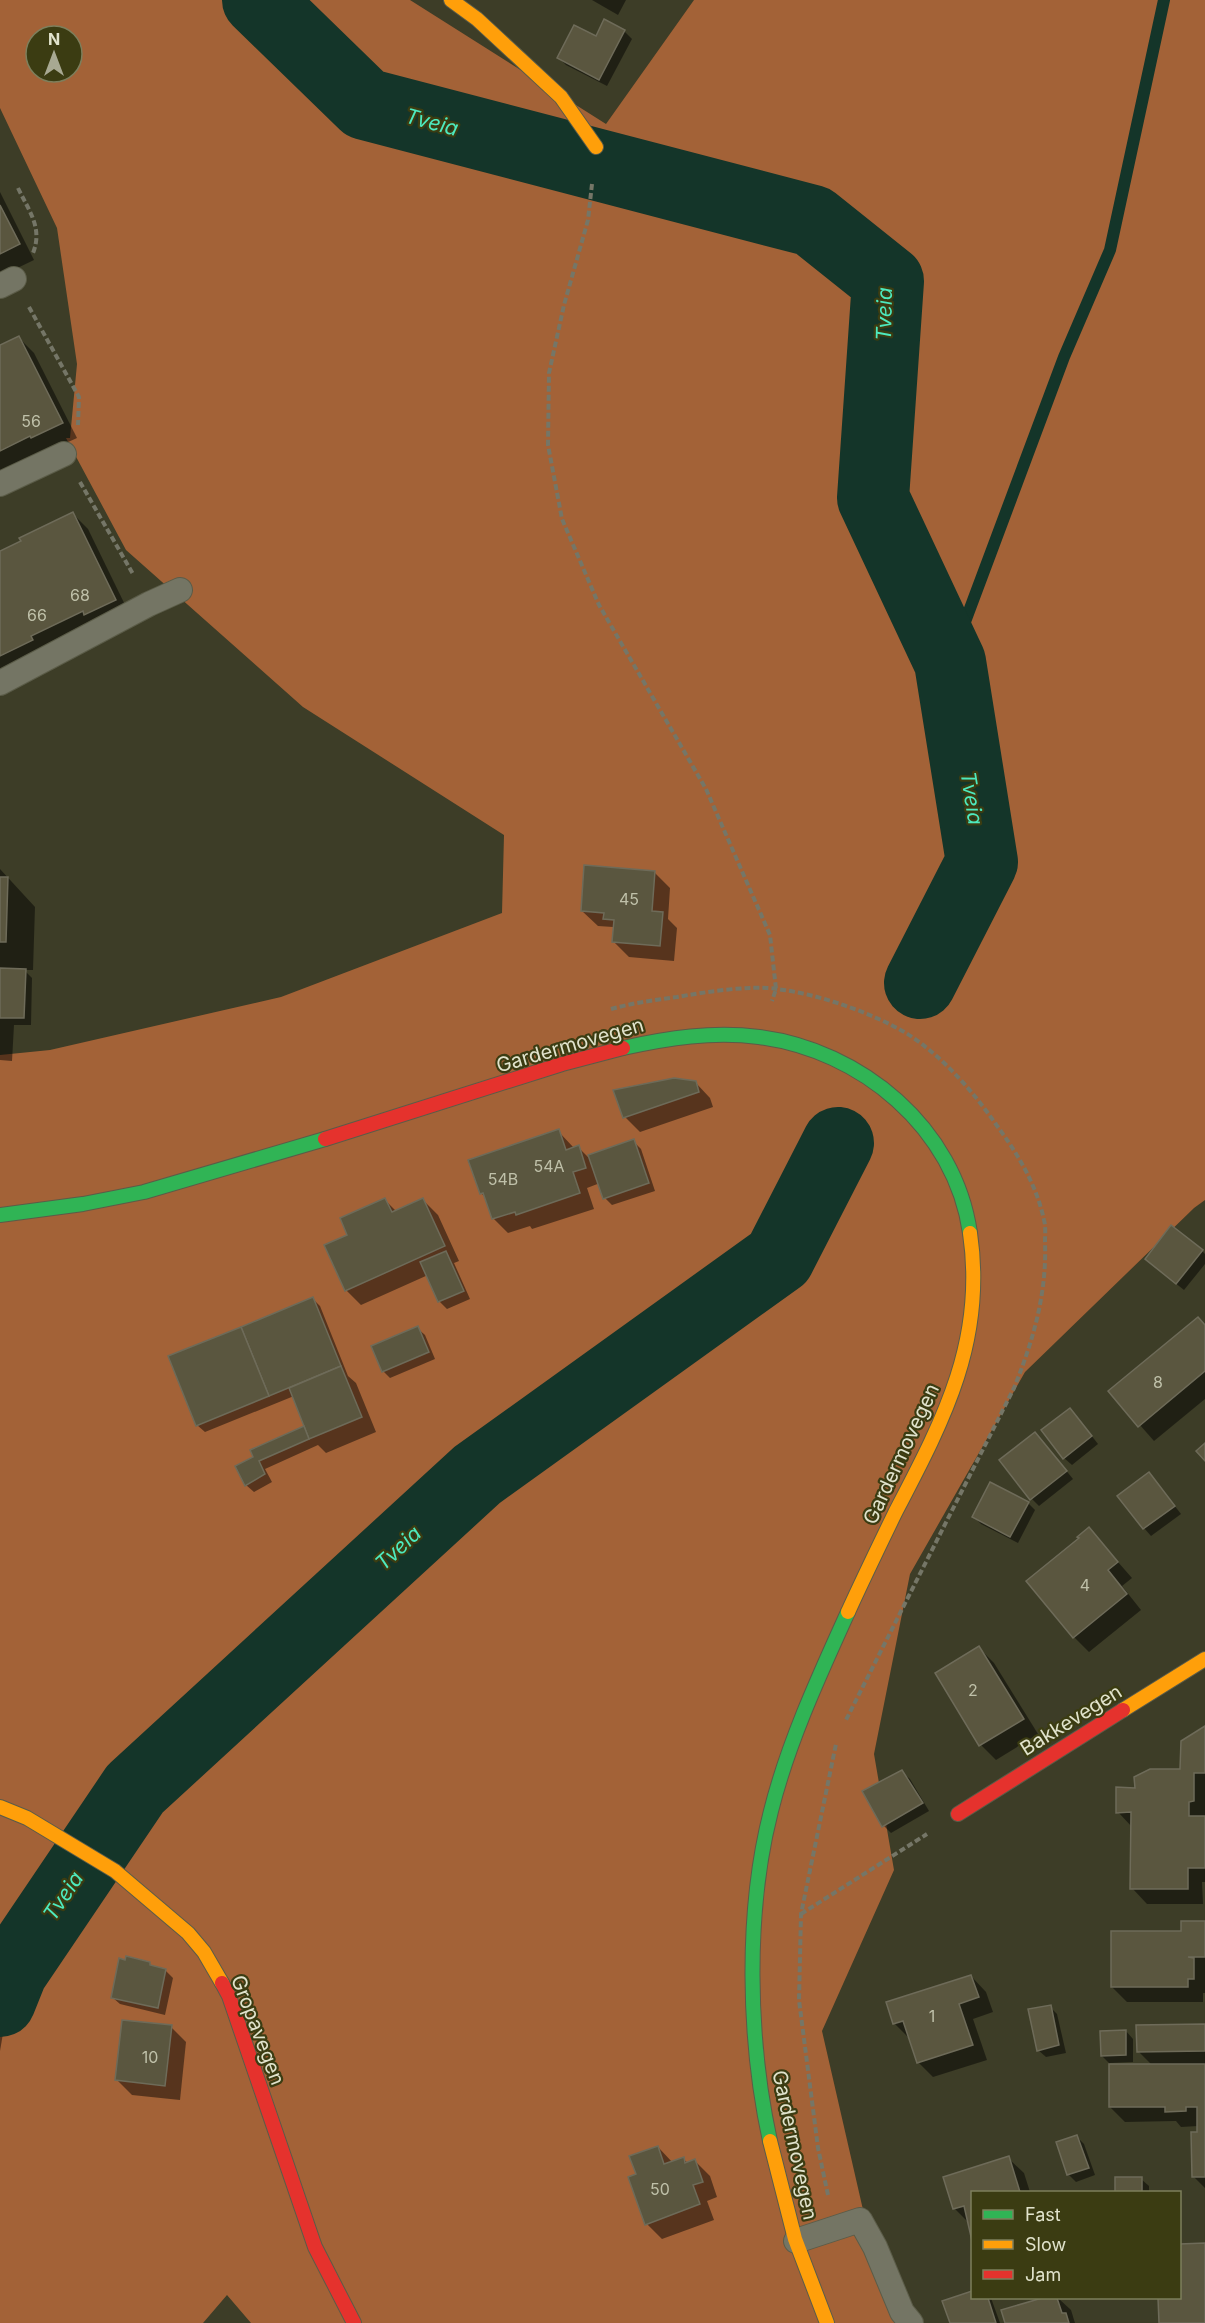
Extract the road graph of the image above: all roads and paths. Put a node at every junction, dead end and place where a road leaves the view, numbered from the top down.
1 (451, 0) edge
2 (596, 147) dead end
3 (18, 188) dead end
4 (588, 220) dead end
5 (7, 283) edge
6 (64, 454) junction
7 (0, 484) edge
8 (180, 590) dead end
9 (149, 604) junction
10 (0, 683) edge
11 (776, 989) junction
12 (603, 1012) dead end
13 (762, 1036) junction
14 (0, 1215) edge
15 (1205, 1659) edge
16 (843, 1726) dead end
17 (837, 1737) dead end
18 (0, 1807) edge
19 (957, 1814) joint
20 (801, 1914) junction
21 (835, 2228) junction
22 (796, 2241) junction
23 (354, 2323) edge
24 (826, 2323) edge
25 (911, 2323) edge

1 - 2 main road
3 - 5 path
4 - 11 path
5 - 6 path
6 - 7 lane
6 - 9 path
8 - 9 lane
9 - 10 lane
11 - 12 path
11 - 13 path
11 - 16 path
13 - 14 main road, Gardermovegen
13 - 22 main road, Gardermovegen
15 - 19 main road, Bakkevegen
17 - 20 path
18 - 23 main road, Gropavegen
19 - 20 path
20 - 21 path
21 - 22 lane
21 - 25 lane
22 - 24 main road, Gardermovegen

